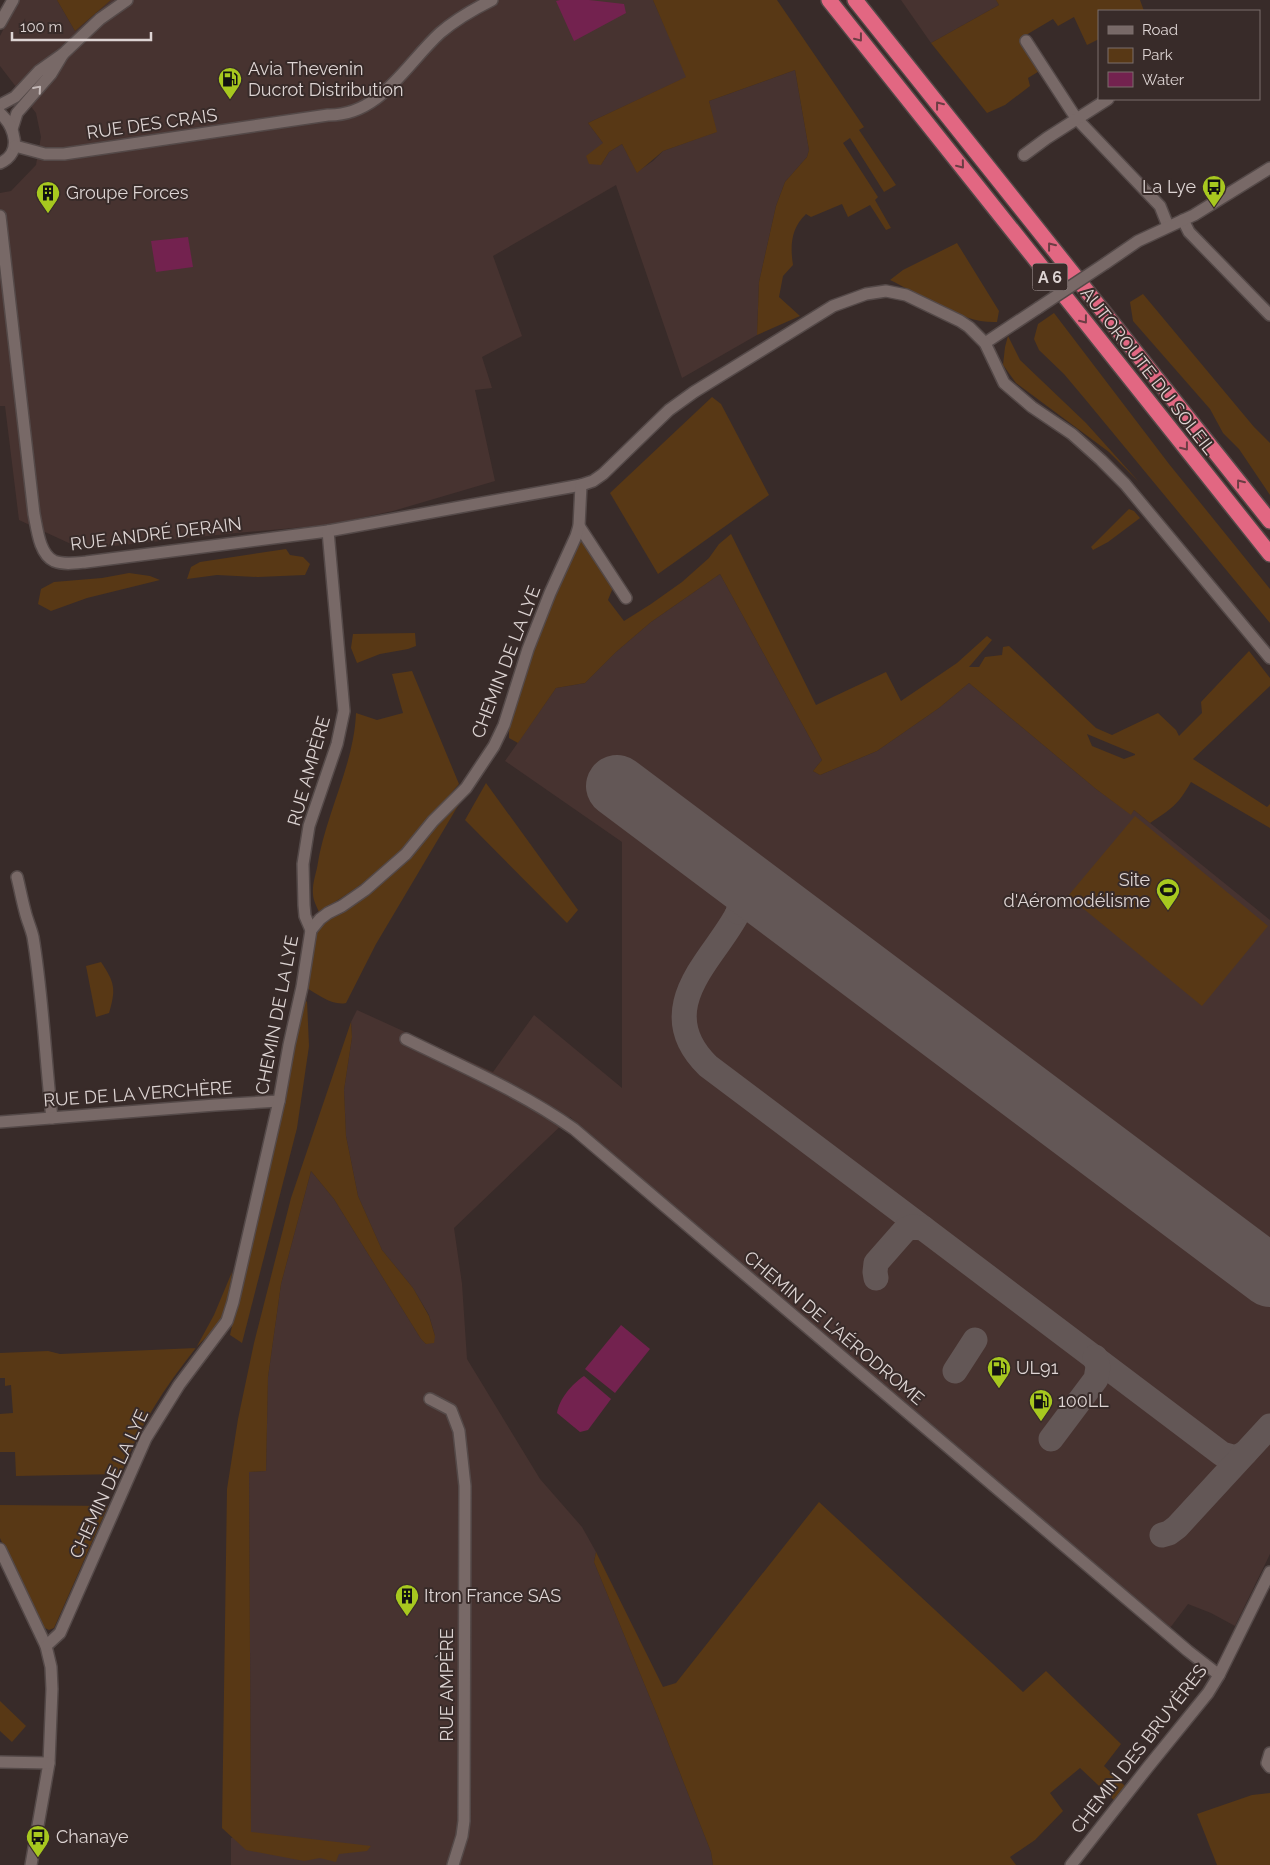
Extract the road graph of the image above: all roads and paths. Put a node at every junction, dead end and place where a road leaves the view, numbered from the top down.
1 (13, 0) edge
2 (127, 0) edge
3 (492, 0) edge
4 (829, 0) edge
5 (857, 2) edge
6 (0, 23) edge
7 (1026, 41) dead end
8 (63, 54) junction
9 (1106, 100) edge
10 (0, 105) edge
11 (0, 113) edge
12 (1076, 118) junction
13 (12, 129) junction
14 (15, 146) junction
15 (1024, 155) dead end
16 (0, 163) edge
17 (1270, 168) edge
18 (0, 216) edge
19 (1183, 220) junction
20 (1168, 226) junction
21 (1270, 315) edge
22 (985, 344) junction
23 (580, 485) junction
24 (1270, 521) edge
25 (579, 526) junction
26 (328, 531) junction
27 (1270, 554) edge
28 (626, 598) dead end
29 (1270, 658) edge
30 (18, 877) dead end
31 (311, 930) junction
32 (406, 1039) dead end
33 (279, 1101) junction
34 (52, 1118) junction
35 (0, 1122) edge
36 (430, 1399) dead end
37 (0, 1549) edge
38 (1270, 1572) edge
39 (46, 1646) junction
40 (1219, 1675) junction
41 (1270, 1754) edge
42 (0, 1762) edge
43 (49, 1764) junction
44 (1270, 1767) edge
45 (32, 1865) edge
46 (453, 1865) edge
47 (1071, 1865) edge

1 - 6 street
2 - 8 street
3 - 14 street, RUE DES CRAIS
4 -> 27 highway, AUTOROUTE DU SOLEIL / A 6
24 -> 5 highway, AUTOROUTE DU SOLEIL / A 6
7 - 12 street
8 - 10 street
13 -> 8 street
9 - 12 street
11 - 13 street
12 - 15 street
12 - 20 street
13 - 14 street
14 - 16 street
17 - 19 street
18 - 26 street, RUE ANDRÉ DERAIN
19 - 20 street
19 - 21 street
20 - 22 street, bridge
22 - 23 street
22 - 29 street
23 - 25 street, CHEMIN DE LA LYE
23 - 26 street, RUE ANDRÉ DERAIN
25 - 28 street
25 - 31 street, CHEMIN DE LA LYE
26 - 31 street, RUE AMPÈRE
30 - 34 street
31 - 33 street, CHEMIN DE LA LYE
32 - 40 street, CHEMIN DE L'AÉRODROME
33 - 34 street, RUE DE LA VERCHÈRE
33 - 39 street, CHEMIN DE LA LYE
34 - 35 street, RUE DE LA VERCHÈRE
36 - 46 street, RUE AMPÈRE
37 - 39 street
38 - 40 street, CHEMIN DES BRUYÈRES
39 - 43 street
40 - 47 street, CHEMIN DES BRUYÈRES
41 - 44 street
42 - 43 street
43 - 45 street

